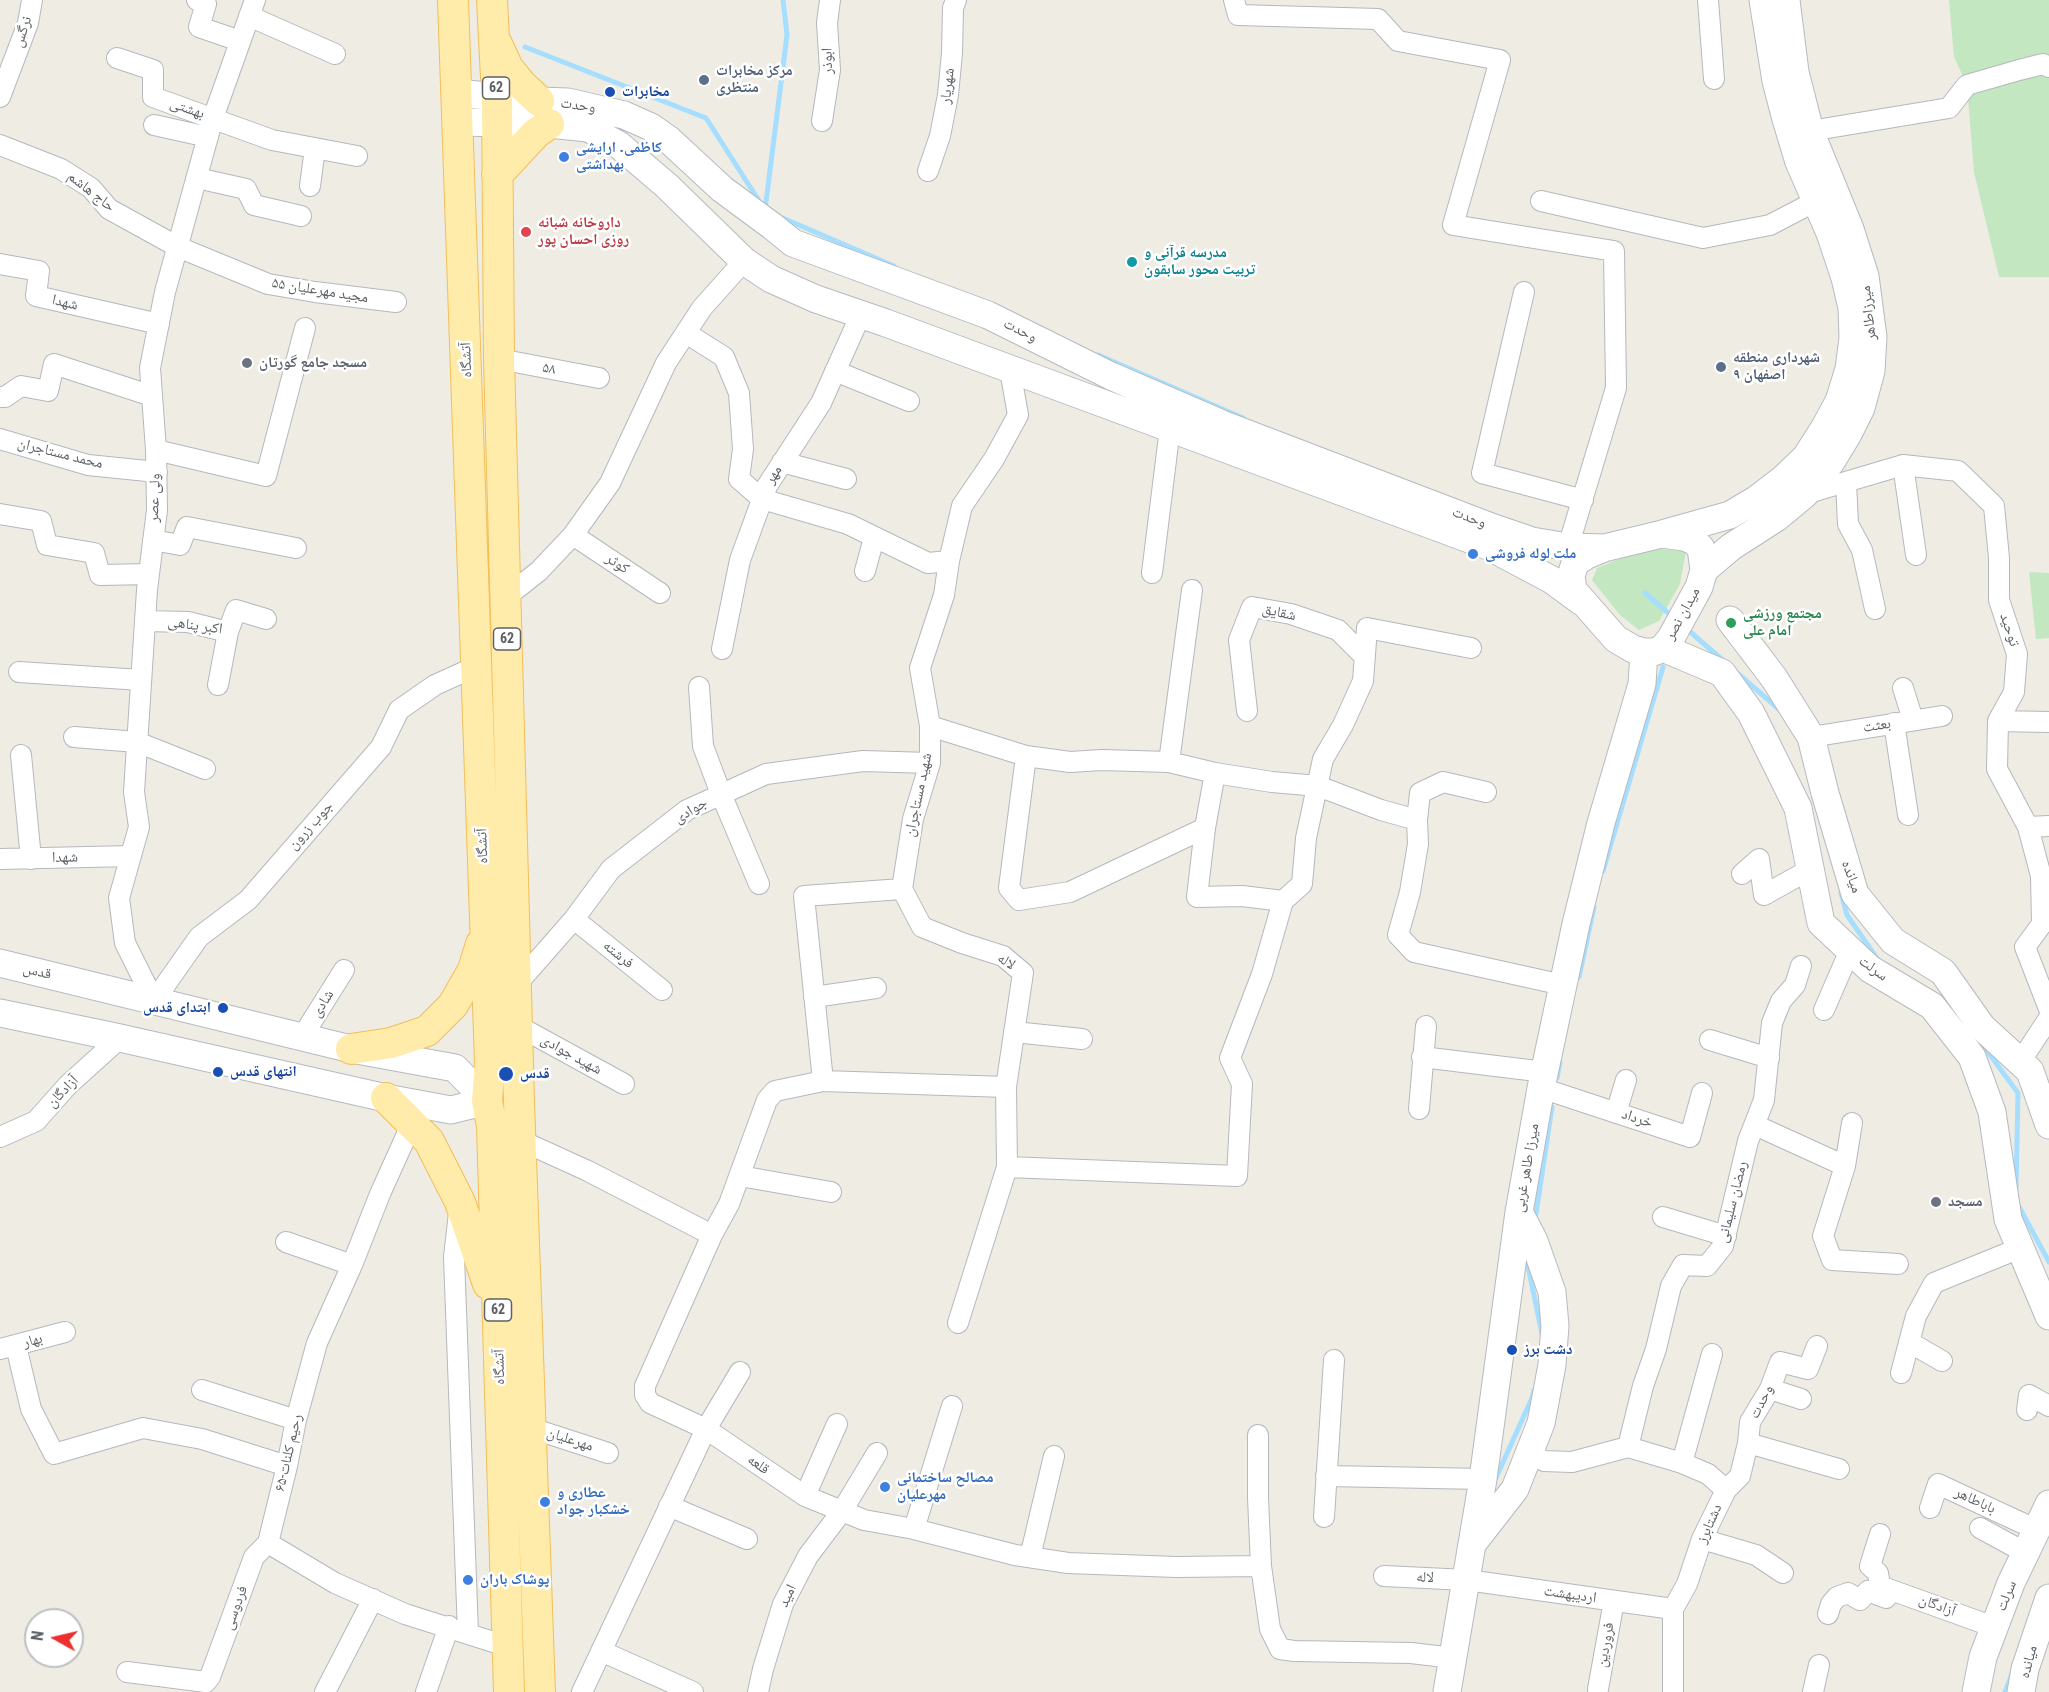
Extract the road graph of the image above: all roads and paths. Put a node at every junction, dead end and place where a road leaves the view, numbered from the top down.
1 (32, 0) edge
2 (196, 0) edge
3 (453, 0) edge
4 (492, 0) edge
5 (830, 0) edge
6 (956, 0) edge
7 (1234, 0) edge
8 (1708, 0) edge
9 (1763, 0) edge
10 (1786, 0) edge
11 (252, 8) edge
12 (494, 38) junction
13 (240, 40) junction
14 (335, 54) dead end
15 (117, 58) dead end
16 (2049, 67) edge
17 (1714, 79) dead end
18 (0, 97) edge
19 (457, 107) junction
20 (497, 110) junction
21 (544, 112) junction
22 (822, 121) dead end
23 (154, 125) dead end
24 (211, 127) junction
25 (1810, 130) junction
26 (0, 145) edge
27 (315, 148) junction
28 (357, 156) dead end
29 (928, 171) dead end
30 (497, 175) junction
31 (197, 178) junction
32 (310, 186) dead end
33 (1541, 201) dead end
34 (1816, 201) junction
35 (302, 216) dead end
36 (178, 247) junction
37 (744, 261) junction
38 (1, 269) edge
39 (1524, 292) dead end
40 (396, 302) dead end
41 (956, 303) junction
42 (861, 314) junction
43 (159, 324) junction
44 (305, 328) dead end
45 (1017, 330) junction
46 (686, 333) junction
47 (948, 346) junction
48 (499, 359) junction
49 (1004, 368) junction
50 (835, 371) junction
51 (599, 378) dead end
52 (152, 396) junction
53 (0, 397) edge
54 (909, 401) dead end
55 (1170, 428) junction
56 (0, 439) edge
57 (156, 450) junction
58 (782, 462) junction
59 (1903, 465) junction
60 (156, 472) junction
61 (846, 479) dead end
62 (1846, 482) junction
63 (1805, 494) junction
64 (762, 499) junction
65 (1583, 500) junction
66 (0, 514) edge
67 (1662, 534) junction
68 (573, 535) junction
69 (874, 538) junction
70 (153, 540) junction
71 (1568, 547) junction
72 (296, 548) dead end
73 (1604, 548) junction
74 (1916, 555) dead end
75 (949, 561) junction
76 (1704, 570) junction
77 (865, 571) dead end
78 (1152, 573) dead end
79 (149, 574) junction
80 (1192, 590) dead end
81 (660, 593) dead end
82 (506, 597) junction
83 (1582, 602) junction
84 (1875, 609) dead end
85 (266, 619) dead end
86 (1730, 620) dead end
87 (145, 621) junction
88 (228, 632) junction
89 (1471, 648) dead end
90 (722, 649) dead end
91 (1654, 650) junction
92 (1365, 656) junction
93 (1733, 663) junction
94 (477, 666) junction
95 (19, 672) dead end
96 (141, 680) junction
97 (218, 685) dead end
98 (699, 687) dead end
99 (1903, 688) dead end
100 (1247, 711) dead end
101 (1942, 716) dead end
102 (1998, 721) junction
103 (1904, 722) junction
104 (2049, 722) edge
105 (930, 726) junction
106 (74, 737) dead end
107 (1806, 740) junction
108 (137, 742) junction
109 (21, 755) dead end
110 (1026, 756) junction
111 (1775, 760) junction
112 (1169, 762) junction
113 (930, 763) junction
114 (204, 769) dead end
115 (1215, 773) junction
116 (1318, 786) junction
117 (1486, 792) dead end
118 (721, 795) junction
119 (1908, 815) dead end
120 (1417, 820) junction
121 (2049, 826) edge
122 (2028, 827) junction
123 (1205, 828) junction
124 (131, 856) junction
125 (0, 859) edge
126 (31, 859) junction
127 (1809, 870) junction
128 (1742, 874) dead end
129 (759, 884) dead end
130 (902, 889) junction
131 (1283, 901) junction
132 (574, 919) junction
133 (2046, 924) edge
134 (486, 929) junction
135 (1850, 950) junction
136 (0, 963) edge
137 (1801, 966) dead end
138 (344, 970) dead end
139 (517, 984) junction
140 (1563, 985) junction
141 (876, 988) dead end
142 (662, 990) dead end
143 (814, 997) junction
144 (154, 1001) junction
145 (1824, 1010) dead end
146 (2049, 1010) edge
147 (0, 1013) edge
148 (2049, 1018) edge
149 (250, 1025) junction
150 (518, 1026) junction
151 (1426, 1026) dead end
152 (1014, 1032) junction
153 (302, 1037) junction
154 (120, 1038) junction
155 (1082, 1039) dead end
156 (1710, 1040) dead end
157 (351, 1049) junction
158 (1422, 1058) junction
159 (1769, 1058) junction
160 (2020, 1062) junction
161 (242, 1067) junction
162 (1543, 1080) junction
163 (1626, 1080) dead end
164 (823, 1081) junction
165 (624, 1084) dead end
166 (1006, 1087) junction
167 (1702, 1093) dead end
168 (386, 1098) junction
169 (487, 1101) junction
170 (519, 1102) junction
171 (1419, 1109) dead end
172 (1616, 1113) junction
173 (412, 1123) junction
174 (1852, 1123) dead end
175 (1755, 1125) junction
176 (2049, 1125) edge
177 (0, 1137) edge
178 (522, 1142) junction
179 (1845, 1166) junction
180 (1007, 1167) junction
181 (740, 1176) junction
182 (831, 1192) dead end
183 (460, 1202) junction
184 (1519, 1212) junction
185 (1663, 1217) dead end
186 (712, 1235) junction
187 (1726, 1236) junction
188 (286, 1242) dead end
189 (2020, 1248) junction
190 (1898, 1264) dead end
191 (352, 1265) junction
192 (498, 1315) junction
193 (2049, 1316) edge
194 (958, 1323) dead end
195 (65, 1332) dead end
196 (1909, 1342) junction
197 (1817, 1346) dead end
198 (8, 1348) edge
199 (1712, 1354) dead end
200 (1334, 1360) dead end
201 (1942, 1361) dead end
202 (740, 1372) dead end
203 (1901, 1372) dead end
204 (1770, 1389) junction
205 (202, 1390) dead end
206 (1802, 1400) dead end
207 (952, 1406) dead end
208 (2049, 1406) edge
209 (2026, 1410) dead end
210 (296, 1420) junction
211 (837, 1424) dead end
212 (531, 1428) junction
213 (706, 1429) junction
214 (1258, 1435) dead end
215 (1748, 1443) junction
216 (1628, 1448) junction
217 (608, 1453) dead end
218 (877, 1453) dead end
219 (1529, 1453) junction
220 (1054, 1456) dead end
221 (1682, 1462) junction
222 (287, 1466) junction
223 (1839, 1469) dead end
224 (1326, 1476) junction
225 (1483, 1479) junction
226 (1725, 1490) junction
227 (805, 1496) junction
228 (2049, 1504) edge
229 (669, 1506) junction
230 (1930, 1508) dead end
231 (842, 1510) junction
232 (1324, 1517) dead end
233 (1980, 1528) dead end
234 (914, 1529) junction
235 (1880, 1534) dead end
236 (747, 1539) dead end
237 (1702, 1539) junction
238 (2031, 1541) junction
239 (268, 1543) junction
240 (1472, 1544) junction
241 (1030, 1557) junction
242 (1261, 1566) junction
243 (1783, 1573) dead end
244 (1384, 1576) dead end
245 (1467, 1580) junction
246 (1885, 1587) junction
247 (2049, 1598) edge
248 (373, 1599) junction
249 (1614, 1601) junction
250 (1673, 1609) junction
251 (1828, 1614) dead end
252 (449, 1626) junction
253 (1994, 1627) junction
254 (468, 1633) junction
255 (506, 1646) junction
256 (601, 1651) junction
257 (1453, 1658) junction
258 (1819, 1665) dead end
259 (127, 1672) dead end
260 (1598, 1689) dead end
261 (324, 1692) edge
262 (426, 1692) edge
263 (509, 1692) edge
264 (540, 1692) edge
265 (582, 1692) edge
266 (693, 1692) edge
267 (758, 1692) edge
268 (1447, 1692) edge
269 (1673, 1692) edge
270 (1813, 1692) edge
271 (1976, 1692) edge
272 (2021, 1692) edge

1 - 18 street, نرگس
2 - 13 street
3 - 19 main road, آتشگاه / 62
4 - 12 main road, آتشگاه / 62
5 - 22 street, ابوذر
6 - 29 street, شهریار
7 - 65 street
8 - 17 street
9 - 34 main road, میرزاطاهر
10 - 25 main road, میرزاطاهر
11 - 13 street, ولی عصر
11 - 14 street
12 - 20 main road, آتشگاه / 62
12 - 21 main road
13 - 24 street, ولی عصر
15 - 24 street, بهشتی
16 - 25 street
19 - 20 main road, وحدت
19 - 94 main road, آتشگاه / 62
20 - 21 main road, وحدت
20 - 30 main road, آتشگاه / 62
21 - 30 main road
21 - 37 main road, وحدت
21 - 41 main road, وحدت
23 - 24 street
24 - 27 street
24 - 31 street, ولی عصر
25 - 63 main road, میرزاطاهر
26 - 36 street, حاج هاشم
27 - 28 street
27 - 32 street
30 - 48 main road, آتشگاه / 62
31 - 35 street
31 - 36 street, ولی عصر
33 - 34 street
34 - 67 main road, میرزاطاهر
36 - 40 street, ۵۵ مجید مهرعلیان
36 - 43 street, ولی عصر
37 - 42 main road, وحدت
37 - 46 street
38 - 43 street, شهدا
39 - 65 street
41 - 45 main road, وحدت
41 - 47 main road
42 - 47 main road, وحدت
42 - 50 street, مهر
43 - 52 street, ولی عصر
44 - 57 street
45 - 49 main road
45 - 71 main road, وحدت
46 - 64 street
46 - 68 street
47 - 49 main road, وحدت
48 - 51 street, ۵۸
48 - 82 main road, آتشگاه / 62
49 - 55 main road, وحدت
49 - 75 street, شهید مستاجران
50 - 54 street
50 - 58 street, مهر
52 - 53 street
52 - 57 street, ولی عصر
55 - 78 street
55 - 83 main road, وحدت
56 - 60 street, محمد مستاجران
57 - 60 street, ولی عصر
58 - 61 street
58 - 64 street, مهر
59 - 62 street, توحید
59 - 74 street
59 - 102 street, توحید
60 - 70 street, ولی عصر
62 - 63 street, توحید
62 - 84 street
63 - 76 main road, میرزاطاهر
64 - 69 street
64 - 90 street, مهر
65 - 71 street
66 - 79 street
67 - 73 main road, میدان نصر
67 - 76 main road, میدان نصر
68 - 81 street, کوثر
68 - 82 street
69 - 75 street
69 - 77 street
70 - 72 street
70 - 79 street, ولی عصر
71 - 73 main road, وحدت
73 - 83 main road, میدان نصر
75 - 105 street, شهید مستاجران
76 - 91 main road, میدان نصر
79 - 87 street, ولی عصر
80 - 112 street
82 - 139 main road, آتشگاه / 62
83 - 91 main road, میدان نصر
85 - 88 street, اکبر پناهی
86 - 93 main road, میانده
87 - 88 street, اکبر پناهی
87 - 96 street, ولی عصر
88 - 97 street
89 - 92 street
91 - 93 main road
91 - 140 main road, میرزا طاهر غربی
92 - 100 street, شقایق
92 - 116 street
93 - 107 main road, میانده
93 - 111 main road, سرلت
94 - 134 main road, آتشگاه / 62
94 - 144 street, جوب زرون
95 - 96 street
96 - 108 street, ولی عصر
98 - 118 street
99 - 103 street
101 - 103 street, بعثت
102 - 104 street
102 - 122 street, توحید
103 - 107 street, بعثت
103 - 119 street
105 - 110 street
105 - 113 street, شهید مستاجران
106 - 108 street
107 - 111 main road
107 - 160 main road, میانده
108 - 114 street
108 - 124 street, ولی عصر
109 - 126 street
110 - 112 street
110 - 123 street
111 - 127 main road, سرلت
112 - 115 street
113 - 118 street, جوادی
113 - 130 street, شهید مستاجران
115 - 116 street
115 - 123 street
116 - 120 street
116 - 131 street
117 - 120 street
118 - 129 street
118 - 132 street, جوادی
120 - 140 street
121 - 122 street
122 - 133 street, توحید
123 - 131 street
124 - 126 street, شهدا
124 - 144 street, ولی عصر
125 - 126 street, شهدا
127 - 128 street
127 - 135 main road, سرلت
130 - 143 street
130 - 152 street, لاله
131 - 180 street
132 - 139 street, جوادی
132 - 142 street, فرشته
133 - 146 street, توحید
134 - 157 main road
134 - 169 main road, آتشگاه / 62
135 - 145 street
135 - 189 main road, سرلت
136 - 144 main road, قدس
137 - 159 street, رمضان سلیمانی
138 - 153 street, شادی
139 - 150 main road, آتشگاه / 62
140 - 162 main road, میرزا طاهر غربی
141 - 143 street
143 - 164 street
144 - 149 main road, قدس
147 - 154 main road
148 - 160 street
149 - 153 main road, قدس
149 - 161 main road
150 - 165 street, شهید جوادی
150 - 170 main road, آتشگاه / 62
151 - 158 street
152 - 155 street
152 - 166 street, لاله
153 - 157 main road, قدس
154 - 161 main road
154 - 177 street, آزادگان
156 - 159 street
157 - 169 main road, قدس
158 - 162 street, خرداد
158 - 171 street
159 - 175 street, رمضان سلیمانی
160 - 176 main road, میانده
161 - 168 main road
162 - 172 street, خرداد
162 - 184 main road, میرزا طاهر غربی
163 - 172 street
164 - 166 street, قلعه
164 - 181 street, قلعه
166 - 180 street, لاله
167 - 172 street, خرداد
168 - 169 main road
168 - 173 main road
169 - 170 main road
169 - 192 main road, آتشگاه / 62
170 - 178 main road, آتشگاه / 62
173 - 183 main road
173 - 191 street, ۶۵-رحیم کلنات
174 - 179 street
175 - 179 street
175 - 187 street, رمضان سلیمانی
178 - 186 street
178 - 212 main road, آتشگاه / 62
179 - 190 street
180 - 194 street, لاله
181 - 182 street
181 - 186 street, قلعه
183 - 192 main road
183 - 254 street
184 - 219 main road
184 - 225 main road, میرزا طاهر غربی
185 - 187 street
186 - 213 street, قلعه
187 - 216 street, رمضان سلیمانی
188 - 191 street
189 - 193 main road, سرلت
189 - 196 street
191 - 210 street, ۶۵-رحیم کلنات
192 - 255 main road, آتشگاه / 62
195 - 198 street, بهار
196 - 201 street
196 - 203 street
197 - 204 street, وحدت
198 - 222 street
199 - 221 street
200 - 224 street
202 - 213 street
204 - 206 street
204 - 215 street, وحدت
205 - 210 street
207 - 234 street
208 - 209 street
210 - 222 street, ۶۵-رحیم کلنات
211 - 227 street
212 - 217 street, مهرعلیان
212 - 264 main road, آتشگاه / 62
213 - 227 street, قلعه
213 - 229 street
214 - 242 street
215 - 223 street
215 - 226 street, وحدت
216 - 219 street, دشتابرز
216 - 221 street, دشتابرز
218 - 231 street, امید
219 - 240 main road
220 - 241 street
221 - 226 street, دشتابرز
222 - 239 street, ۶۵-رحیم کلنات
224 - 225 street
224 - 232 street
225 - 240 main road, میرزا طاهر غربی
226 - 237 street, دشتابرز
227 - 231 street, قلعه
228 - 238 main road, سرلت
229 - 236 street
229 - 256 street
230 - 238 street, باباطاهر
231 - 234 street, قلعه
231 - 267 street, امید
233 - 238 street
234 - 241 street, قلعه
235 - 246 street
237 - 243 street
237 - 250 street, دشتابرز
238 - 253 main road, سرلت
239 - 248 street
239 - 259 street, فردوسی
240 - 245 main road, میرزا طاهر غربی
241 - 242 street, قلعه
242 - 257 street
244 - 245 street, لاله
245 - 249 street, اردیبهشت
245 - 257 main road, میرزا طاهر غربی
246 - 251 street
246 - 253 street, آزادگان
247 - 272 main road, میانده
248 - 252 street
248 - 261 street
249 - 250 street, اردیبهشت
249 - 260 street, فروردین
250 - 269 street, دشتابرز
252 - 254 street
252 - 262 street
253 - 271 main road, سرلت
254 - 255 street
255 - 263 main road, آتشگاه / 62
256 - 265 street
256 - 266 street
257 - 268 main road, میرزا طاهر غربی
258 - 270 street

